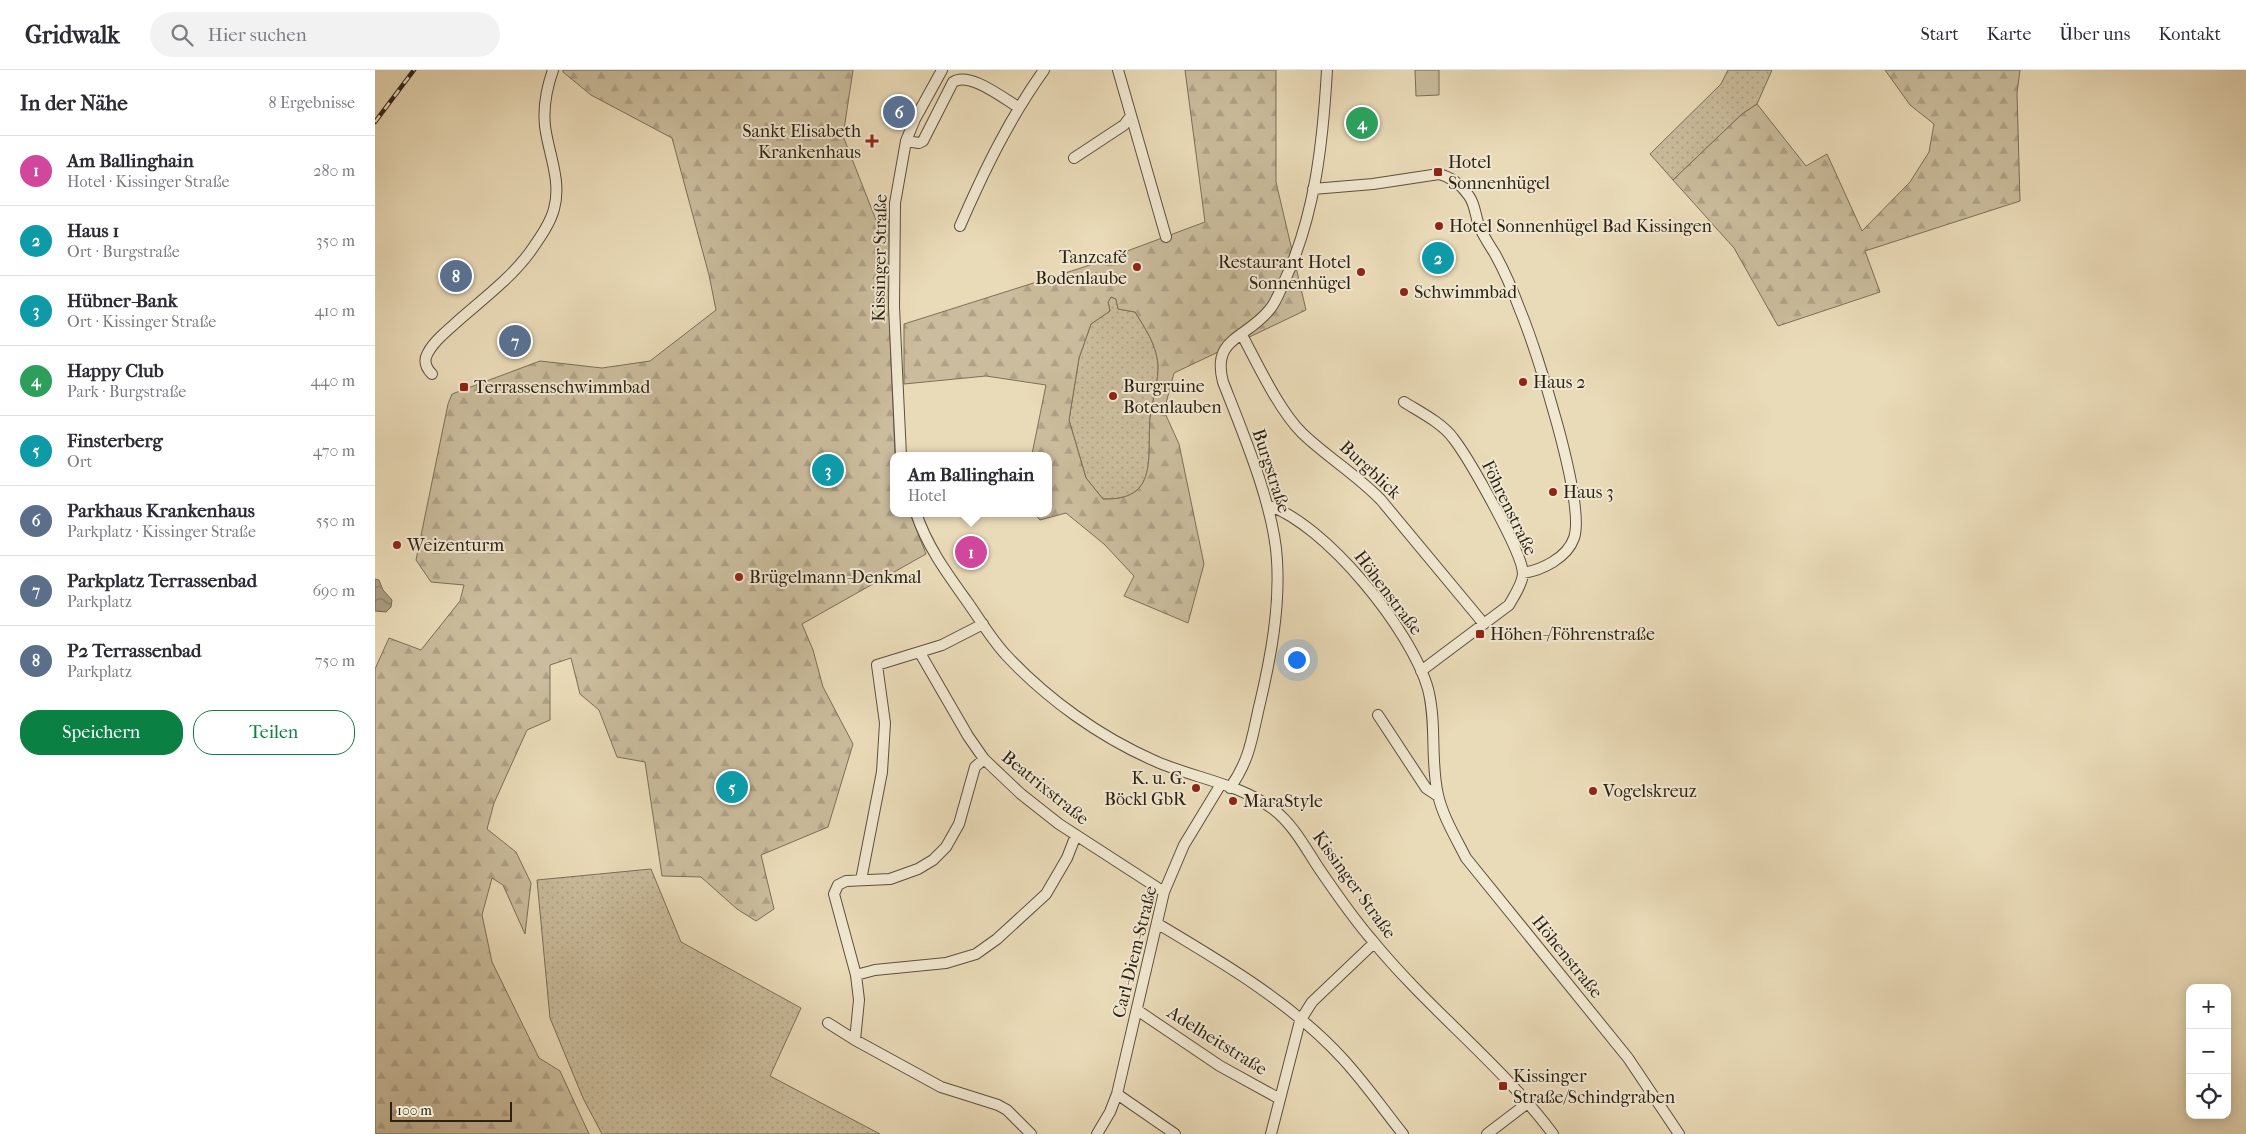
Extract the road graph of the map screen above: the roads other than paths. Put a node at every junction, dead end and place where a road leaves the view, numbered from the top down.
1 (553, 70) edge
2 (942, 70) edge
3 (1044, 70) edge
4 (1118, 70) edge
5 (1327, 70) edge
6 (1018, 107) junction
7 (1130, 117) junction
8 (906, 142) junction
9 (1074, 158) dead end
10 (1313, 189) junction
11 (960, 226) dead end
12 (1167, 237) dead end
13 (1242, 336) junction
14 (432, 374) dead end
15 (1404, 402) dead end
16 (901, 452) edge
17 (1267, 504) junction
18 (918, 517) edge
19 (1523, 573) junction
20 (983, 624) junction
21 (1484, 624) junction
22 (920, 653) junction
23 (1421, 671) junction
24 (1378, 715) dead end
25 (984, 759) junction
26 (1226, 786) junction
27 (1438, 796) junction
28 (1076, 835) junction
29 (861, 880) junction
30 (1164, 892) junction
31 (1158, 924) junction
32 (1374, 943) junction
33 (856, 975) junction
34 (1137, 1010) junction
35 (1300, 1021) junction
36 (828, 1023) dead end
37 (855, 1040) junction
38 (1117, 1094) junction
39 (1280, 1099) junction
40 (1529, 1102) junction
41 (1031, 1134) edge
42 (1097, 1134) edge
43 (1175, 1134) edge
44 (1271, 1134) edge
45 (1403, 1134) edge
46 (1487, 1134) edge
47 (1553, 1134) edge
48 (1679, 1134) edge

1 - 14 street
2 - 8 street, Kissinger Straße
3 - 6 street
4 - 7 street
5 - 10 street, Burgstraße
6 - 8 street
6 - 11 street
7 - 9 street
7 - 12 street
8 - 16 street, Kissinger Straße
10 - 13 street, Burgstraße
10 - 19 street
13 - 17 street, Burgstraße
13 - 21 street, Burgblick
15 - 19 street, Föhrenstraße
17 - 23 street, Höhenstraße
17 - 26 street, Burgstraße
18 - 20 street, Kissinger Straße
19 - 21 street, Föhrenstraße
20 - 22 street
20 - 26 street, Kissinger Straße
21 - 23 street, Föhrenstraße
22 - 25 street, Beatrixstraße
22 - 29 street
23 - 27 street, Höhenstraße
24 - 27 street, Höhenstraße
25 - 28 street, Beatrixstraße
25 - 29 street
26 - 30 street, Carl-Diem-Straße
26 - 32 street, Kissinger Straße
27 - 48 street, Höhenstraße
28 - 30 street, Beatrixstraße
28 - 33 street
29 - 33 street
30 - 31 street, Carl-Diem-Straße
31 - 34 street, Carl-Diem-Straße
31 - 35 street
32 - 35 street
32 - 40 street, Kissinger Straße
33 - 37 street
34 - 38 street, Carl-Diem-Straße
34 - 39 street, Adelheitstraße
35 - 39 street
35 - 45 street
36 - 37 street
37 - 41 street
38 - 42 street, Carl-Diem-Straße
38 - 43 street
39 - 44 street
40 - 46 street
40 - 47 street, Kissinger Straße

